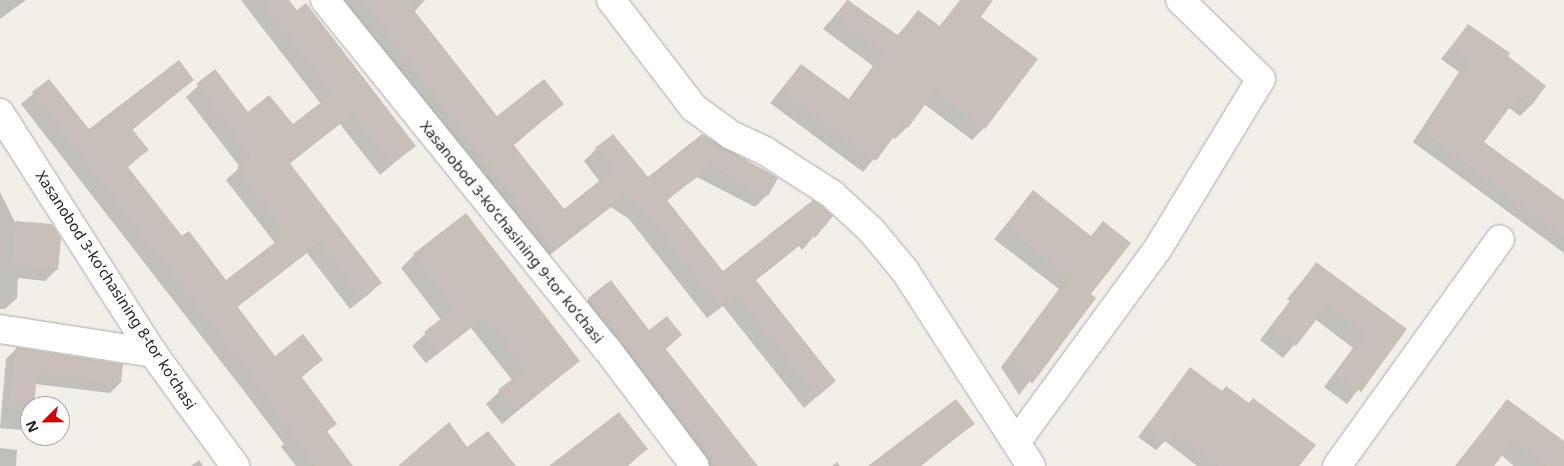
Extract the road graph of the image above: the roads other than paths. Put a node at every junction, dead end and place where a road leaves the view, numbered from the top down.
1 (325, 0) edge
2 (611, 0) edge
3 (1180, 0) edge
4 (0, 113) edge
5 (1500, 239) dead end
6 (0, 329) edge
7 (153, 353) junction
8 (1017, 441) junction
9 (235, 466) edge
10 (695, 466) edge
11 (1031, 466) edge
12 (1337, 466) edge

1 - 10 street, Xasanobod 3-koʻchasining 9-tor koʻchasi
2 - 8 street
3 - 8 street
4 - 7 street, Xasanobod 3-koʻchasining 8-tor koʻchasi
5 - 12 street
6 - 7 street
7 - 9 street, Xasanobod 3-koʻchasining 8-tor koʻchasi
8 - 11 street

